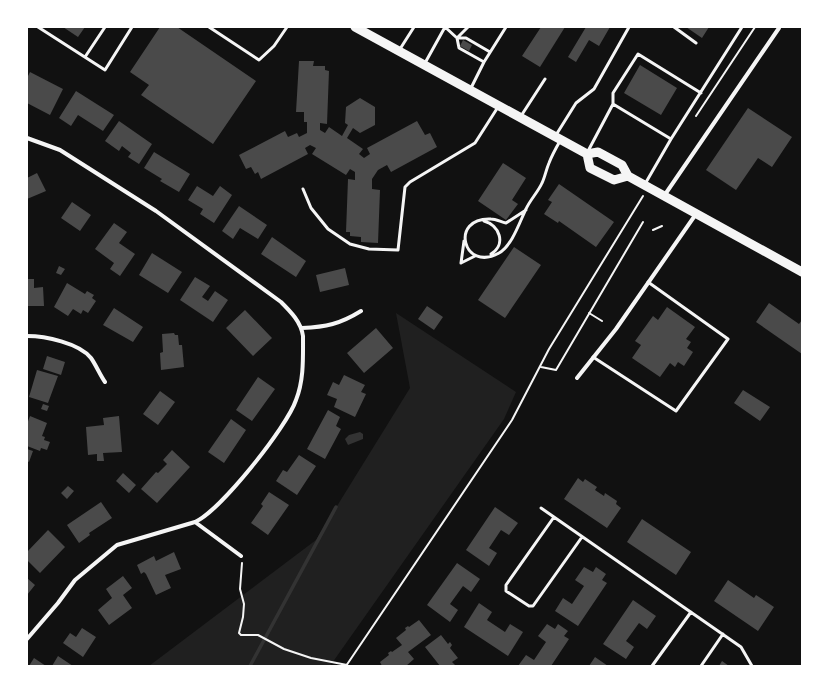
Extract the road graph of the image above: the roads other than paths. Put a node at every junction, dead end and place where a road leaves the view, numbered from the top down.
1 (38, 27) edge
2 (105, 27) edge
3 (132, 27) edge
4 (209, 27) edge
5 (287, 27) edge
6 (414, 27) edge
7 (445, 27) edge
8 (468, 27) edge
9 (506, 27) edge
10 (629, 27) edge
11 (674, 27) edge
12 (742, 27) edge
13 (360, 28) edge
14 (779, 28) edge
15 (457, 38) junction
16 (696, 43) dead end
17 (399, 51) junction
18 (490, 52) junction
19 (85, 57) junction
20 (484, 62) junction
21 (424, 65) junction
22 (545, 79) dead end
23 (470, 90) junction
24 (701, 93) junction
25 (613, 104) junction
26 (498, 106) junction
27 (520, 118) junction
28 (27, 138) edge
29 (558, 138) junction
30 (671, 139) junction
31 (587, 154) junction
32 (628, 176) junction
33 (644, 185) junction
34 (303, 189) dead end
35 (664, 196) junction
36 (526, 210) junction
37 (696, 213) junction
38 (483, 220) junction
39 (464, 240) junction
40 (475, 256) junction
41 (488, 256) junction
42 (802, 272) edge
43 (648, 282) junction
44 (361, 311) dead end
45 (302, 328) junction
46 (27, 336) edge
47 (593, 357) junction
48 (577, 378) dead end
49 (105, 382) dead end
50 (541, 508) dead end
51 (554, 517) junction
52 (195, 522) junction
53 (582, 537) junction
54 (241, 556) road end
55 (691, 612) junction
56 (723, 634) junction
57 (27, 639) edge
58 (652, 666) edge
59 (701, 666) edge
60 (752, 666) edge

1 - 19 lane
2 - 19 lane
3 - 19 lane
4 - 5 lane
6 - 17 lane
7 - 15 lane
7 - 21 lane
8 - 15 lane
9 - 18 lane
10 - 29 lane
11 - 16 lane
12 - 24 lane
13 - 17 main road
14 - 35 street
15 - 18 lane
15 - 20 lane
17 - 21 main road
18 - 20 lane
20 - 23 lane
21 - 23 main road
22 - 27 lane
23 - 26 main road
24 - 25 lane
24 - 30 lane
25 - 30 lane
25 - 31 lane
26 - 27 main road
26 - 34 lane
27 - 29 main road
28 - 45 street
29 - 31 main road
29 - 36 lane
30 - 33 lane
31 - 32 main road
31 - 32 main road
32 - 33 main road
33 - 35 main road
35 - 37 main road
36 - 38 lane
36 - 41 lane
37 - 42 main road
37 - 43 street
38 - 39 lane
38 - 41 lane
39 - 40 lane
39 - 40 lane
40 - 41 lane
43 - 47 street
43 - 47 lane
44 - 45 street
45 - 52 street
46 - 49 street
47 - 48 street
50 - 51 lane
51 - 53 lane
51 - 53 lane
52 - 54 street
52 - 57 street
53 - 55 lane
55 - 56 lane
55 - 58 lane
56 - 59 lane
56 - 60 lane

